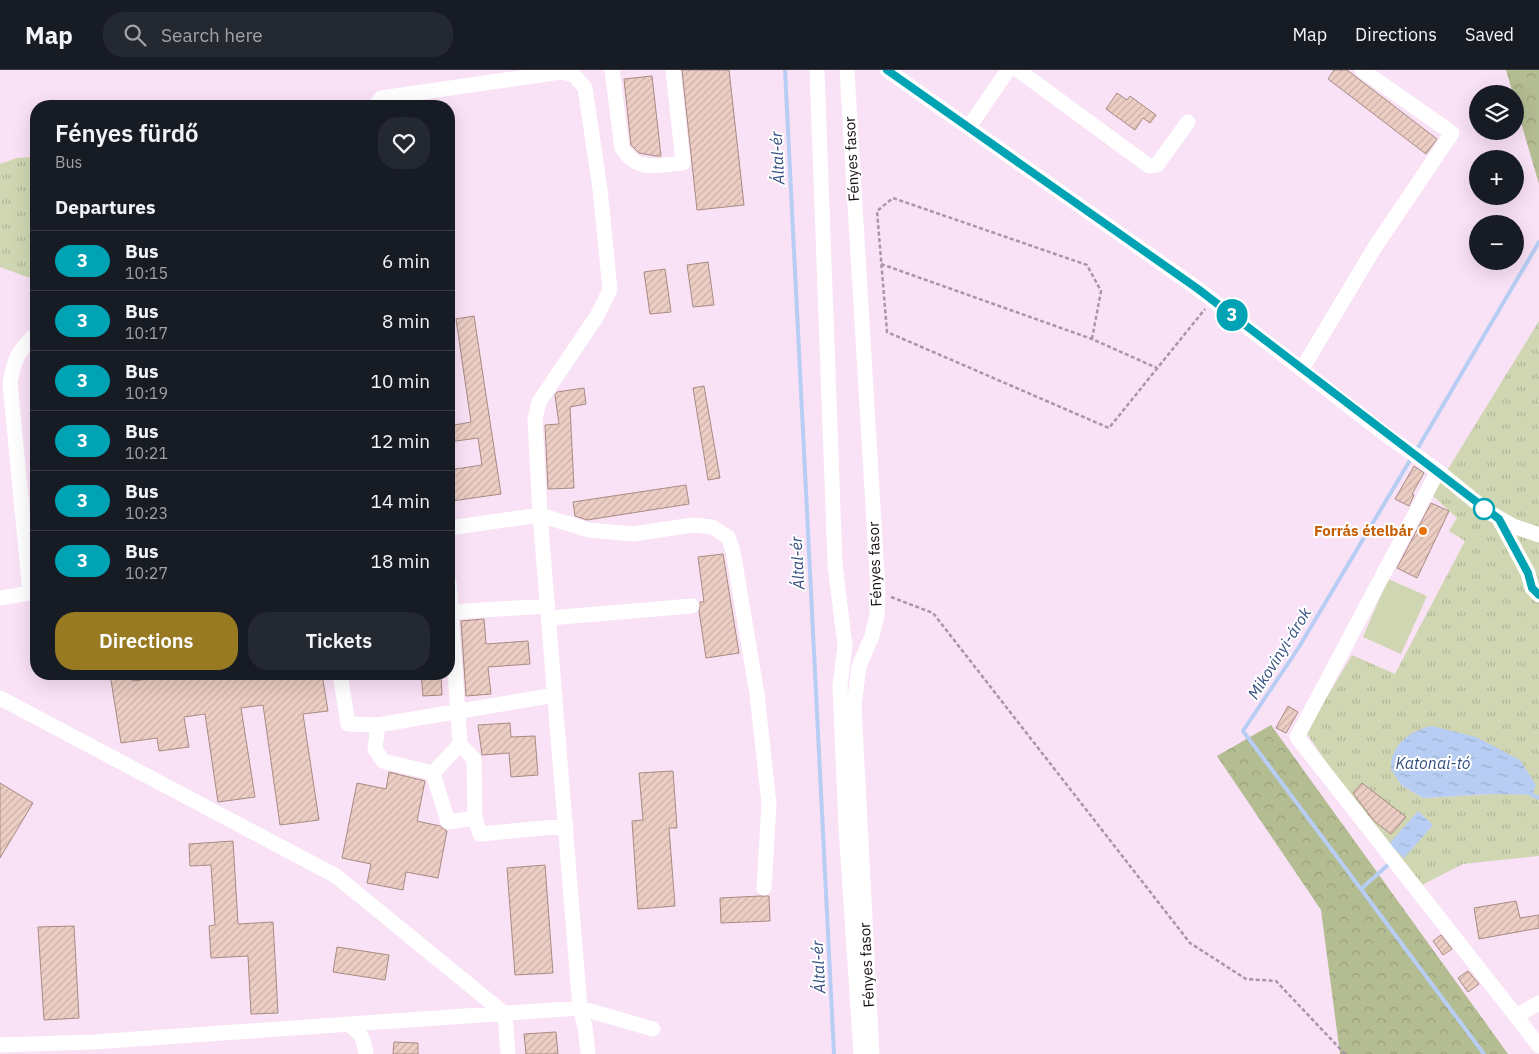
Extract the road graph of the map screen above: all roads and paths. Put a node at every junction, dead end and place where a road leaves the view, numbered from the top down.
1 (612, 70) edge
2 (673, 70) edge
3 (817, 70) edge
4 (847, 70) edge
5 (887, 70) edge
6 (1008, 70) edge
7 (1018, 70) edge
8 (1362, 70) edge
9 (564, 71) edge
10 (906, 76) edge
11 (380, 100) edge
12 (1188, 122) dead end
13 (969, 127) junction
14 (881, 264) junction
15 (1212, 300) junction
16 (1092, 338) junction
17 (30, 340) edge
18 (1157, 368) junction
19 (1302, 370) junction
20 (1429, 465) junction
21 (540, 515) junction
22 (1499, 519) junction
23 (455, 527) edge
24 (1539, 535) edge
25 (30, 566) edge
26 (878, 592) junction
27 (30, 593) edge
28 (1539, 595) edge
29 (0, 598) edge
30 (692, 606) dead end
31 (455, 612) edge
32 (548, 612) junction
33 (455, 669) edge
34 (341, 680) edge
35 (555, 695) junction
36 (0, 698) edge
37 (458, 711) junction
38 (378, 725) junction
39 (460, 744) junction
40 (433, 773) junction
41 (475, 818) junction
42 (566, 826) junction
43 (764, 888) dead end
44 (1539, 1003) edge
45 (580, 1008) junction
46 (505, 1014) junction
47 (1516, 1016) junction
48 (347, 1024) junction
49 (653, 1029) dead end
50 (0, 1045) edge
51 (1539, 1046) edge
52 (93, 1048) edge
53 (366, 1054) edge
54 (508, 1054) edge
55 (588, 1054) edge
56 (861, 1054) edge
57 (872, 1054) edge
58 (1345, 1054) edge

1 - 2 street
3 - 56 street
4 - 26 street, Fényes fasor
5 - 10 street
6 - 13 street
7 - 12 street
8 - 19 street
9 - 11 street
9 - 21 street
10 - 13 street
13 - 15 street
14 - 16 path
14 - 16 path
14 - 18 path
15 - 18 path
15 - 19 street
16 - 18 path
17 - 25 street
19 - 20 street
20 - 22 street
20 - 47 street
21 - 23 street
21 - 32 street
21 - 43 street
22 - 24 street
22 - 28 street
26 - 57 street, Fényes fasor
26 - 58 path
27 - 29 street
30 - 32 street
31 - 32 street
32 - 35 street
33 - 37 street
34 - 38 street
35 - 37 street
35 - 42 street
36 - 46 street
37 - 38 street
37 - 39 street
38 - 40 street
39 - 40 street
39 - 41 street
40 - 41 street
41 - 42 street
42 - 45 street
44 - 47 street
45 - 46 street
45 - 49 street
45 - 55 street
46 - 48 street
46 - 54 street
47 - 51 street
48 - 52 street
48 - 53 street
50 - 52 street

